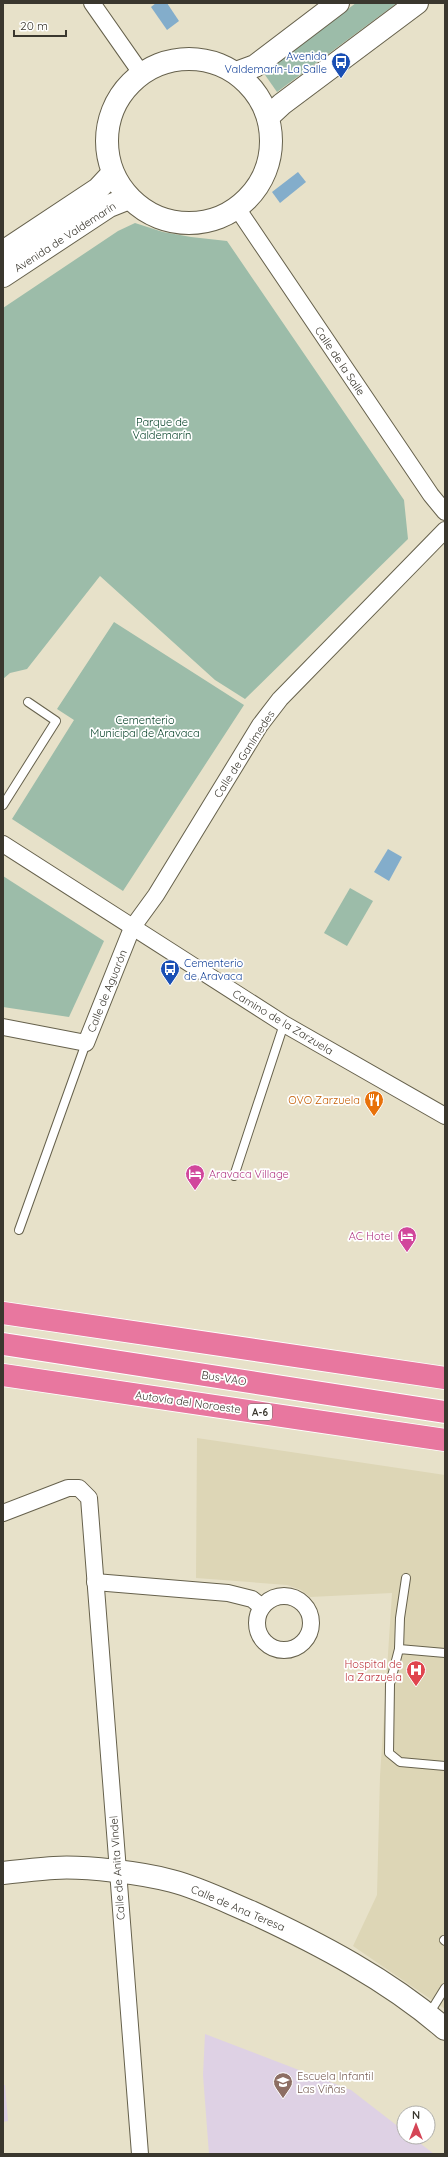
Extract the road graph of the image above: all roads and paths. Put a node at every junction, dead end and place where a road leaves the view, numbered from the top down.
1 (92, 3) edge
2 (338, 3) edge
3 (417, 3) edge
4 (141, 73) junction
5 (236, 73) junction
6 (268, 117) junction
7 (112, 174) junction
8 (129, 198) junction
9 (237, 208) junction
10 (3, 252) edge
11 (3, 276) edge
12 (445, 512) edge
13 (445, 530) edge
14 (28, 702) dead end
15 (3, 805) edge
16 (3, 844) edge
17 (132, 928) junction
18 (284, 1024) junction
19 (3, 1027) edge
20 (86, 1043) junction
21 (445, 1116) edge
22 (234, 1176) dead end
23 (19, 1230) dead end
24 (3, 1301) edge
25 (3, 1313) edge
26 (78, 1324) junction
27 (3, 1344) edge
28 (343, 1362) junction
29 (445, 1365) edge
30 (3, 1375) edge
31 (445, 1378) edge
32 (74, 1385) junction
33 (445, 1412) edge
34 (445, 1440) edge
35 (445, 1454) edge
36 (3, 1513) edge
37 (406, 1578) dead end
38 (95, 1582) junction
39 (262, 1607) dead end
40 (399, 1649) junction
41 (445, 1654) edge
42 (445, 1766) edge
43 (117, 1872) junction
44 (3, 1873) edge
45 (445, 1988) edge
46 (429, 2014) junction
47 (445, 2029) edge
48 (140, 2154) edge

1 - 4 street
2 - 5 street
3 - 6 street
4 - 5 street
4 - 7 street
5 - 6 street
6 - 9 street
7 - 8 street
7 - 10 street, Avenida de Valdemarín
8 - 9 street
8 - 11 street, Avenida de Valdemarín
9 - 12 street, Calle de la Salle
13 - 17 street, Calle de Ganímedes
14 - 15 lane
16 - 17 street, Camino de la Zarzuela
17 - 18 street, Camino de la Zarzuela
17 - 20 street, Calle de Aguarón
18 - 21 street, Camino de la Zarzuela
18 - 22 lane
19 - 20 street, Calle de Aguarón
20 - 23 lane
24 - 26 highway
25 - 26 highway
26 - 28 highway
27 - 33 highway, Bus-VAO
28 - 29 highway
28 - 31 highway
30 - 32 highway, Autovía del Noroeste / A-6
32 - 34 highway, Autovía del Noroeste / A-6
32 - 35 highway
36 - 38 street, Calle de Anita Vindel
37 - 40 lane
38 - 39 street
38 - 43 street, Calle de Anita Vindel
40 - 41 lane
40 - 42 lane
43 - 44 street, Calle de Ana Teresa
43 - 46 street, Calle de Ana Teresa
43 - 48 street, Calle de Anita Vindel
45 - 46 lane
46 - 47 street, Calle de Ana Teresa

